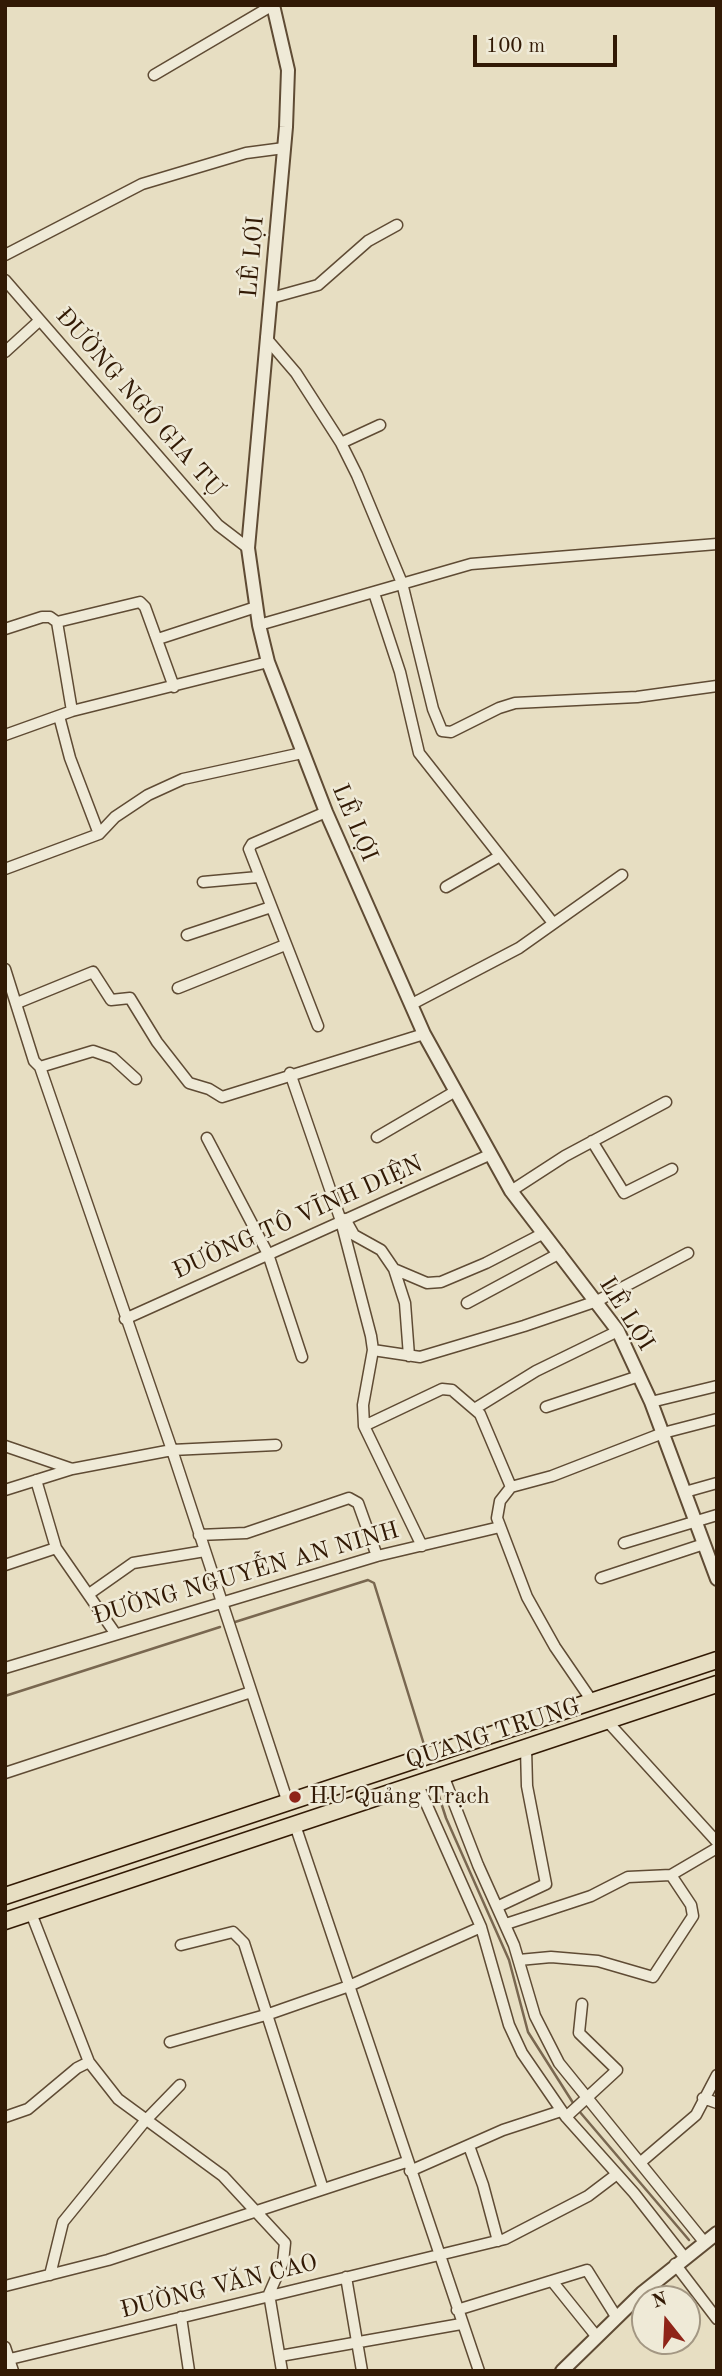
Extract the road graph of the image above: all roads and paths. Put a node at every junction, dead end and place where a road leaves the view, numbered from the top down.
1 (273, 5) edge
2 (154, 75) dead end
3 (284, 148) junction
4 (397, 225) dead end
5 (5, 255) edge
6 (5, 280) edge
7 (271, 298) junction
8 (39, 321) junction
9 (266, 338) junction
10 (5, 352) edge
11 (380, 425) dead end
12 (341, 443) junction
13 (717, 544) edge
14 (248, 548) junction
15 (402, 583) junction
16 (374, 593) junction
17 (256, 607) junction
18 (57, 622) junction
19 (259, 625) junction
20 (5, 629) edge
21 (158, 639) junction
22 (268, 662) junction
23 (717, 686) edge
24 (174, 687) junction
25 (72, 711) junction
26 (59, 716) junction
27 (5, 735) edge
28 (302, 753) junction
29 (326, 812) junction
30 (99, 834) junction
31 (500, 856) junction
32 (5, 869) edge
33 (622, 875) dead end
34 (258, 877) junction
35 (204, 882) dead end
36 (446, 887) dead end
37 (271, 907) junction
38 (553, 923) junction
39 (187, 935) dead end
40 (285, 945) junction
41 (5, 969) edge
42 (178, 988) dead end
43 (17, 1003) junction
44 (412, 1003) junction
45 (318, 1026) dead end
46 (424, 1034) junction
47 (40, 1067) junction
48 (290, 1073) junction
49 (136, 1079) dead end
50 (454, 1092) junction
51 (666, 1102) dead end
52 (377, 1136) dead end
53 (207, 1138) dead end
54 (592, 1141) junction
55 (489, 1155) junction
56 (672, 1169) dead end
57 (511, 1191) junction
58 (343, 1220) junction
59 (544, 1233) junction
60 (560, 1253) junction
61 (688, 1253) dead end
62 (268, 1254) junction
63 (394, 1269) junction
64 (597, 1301) junction
65 (467, 1303) dead end
66 (125, 1319) junction
67 (618, 1331) junction
68 (373, 1350) junction
69 (409, 1356) junction
70 (302, 1357) dead end
71 (639, 1376) junction
72 (717, 1385) edge
73 (651, 1402) junction
74 (476, 1408) junction
75 (546, 1408) dead end
76 (717, 1419) edge
77 (364, 1426) junction
78 (663, 1433) junction
79 (276, 1445) dead end
80 (5, 1446) edge
81 (172, 1450) junction
82 (72, 1469) junction
83 (36, 1480) junction
84 (717, 1483) edge
85 (511, 1487) junction
86 (5, 1490) edge
87 (685, 1492) junction
88 (717, 1515) edge
89 (697, 1523) junction
90 (500, 1527) junction
91 (200, 1535) junction
92 (624, 1543) dead end
93 (422, 1546) junction
94 (56, 1548) junction
95 (709, 1550) edge
96 (205, 1551) junction
97 (377, 1556) junction
98 (5, 1565) edge
99 (601, 1578) dead end
100 (717, 1579) edge
101 (89, 1594) junction
102 (222, 1602) junction
103 (115, 1633) junction
104 (717, 1660) edge
105 (5, 1668) edge
106 (717, 1684) edge
107 (251, 1692) junction
108 (592, 1701) junction
109 (607, 1721) junction
110 (519, 1726) junction
111 (457, 1746) junction
112 (526, 1748) junction
113 (401, 1764) junction
114 (464, 1768) junction
115 (5, 1773) edge
116 (443, 1774) junction
117 (413, 1784) junction
118 (288, 1803) junction
119 (295, 1825) junction
120 (717, 1842) edge
121 (717, 1848) edge
122 (671, 1875) junction
123 (7, 1894) edge
124 (499, 1906) junction
125 (31, 1913) junction
126 (5, 1921) edge
127 (506, 1924) junction
128 (481, 1927) junction
129 (181, 1945) dead end
130 (519, 1960) junction
131 (349, 1986) junction
132 (582, 2004) dead end
133 (269, 2014) junction
134 (170, 2042) dead end
135 (89, 2062) junction
136 (717, 2075) edge
137 (180, 2085) dead end
138 (703, 2098) junction
139 (585, 2102) junction
140 (717, 2103) edge
141 (566, 2113) junction
142 (5, 2117) edge
143 (145, 2122) junction
144 (469, 2146) junction
145 (641, 2162) junction
146 (408, 2167) junction
147 (617, 2174) junction
148 (323, 2189) junction
149 (257, 2211) junction
150 (717, 2233) edge
151 (498, 2241) junction
152 (705, 2243) junction
153 (438, 2253) junction
154 (680, 2261) junction
155 (50, 2275) junction
156 (346, 2277) junction
157 (552, 2281) junction
158 (5, 2286) edge
159 (269, 2294) junction
160 (457, 2309) junction
161 (181, 2317) junction
162 (617, 2318) junction
163 (717, 2319) edge
164 (461, 2324) junction
165 (597, 2337) junction
166 (357, 2342) junction
167 (5, 2347) edge
168 (280, 2356) junction
169 (9, 2359) junction
170 (13, 2371) edge
171 (189, 2371) edge
172 (282, 2371) edge
173 (362, 2371) edge
174 (479, 2371) edge
175 (562, 2371) edge

1 - 2 street
1 - 3 street, LÊ LỢI
3 - 5 street
3 - 7 street, LÊ LỢI
4 - 7 street
6 - 8 street, ĐƯỜNG NGÔ GIA TỰ
7 - 9 street, LÊ LỢI
8 - 10 street
8 - 14 street, ĐƯỜNG NGÔ GIA TỰ
9 - 12 street
9 - 14 street, LÊ LỢI
11 - 12 street
12 - 15 street
13 - 15 street
14 - 17 street, LÊ LỢI
15 - 16 street
15 - 23 street
16 - 19 street
16 - 31 street
17 - 19 street, LÊ LỢI
17 - 21 street
18 - 20 street
18 - 21 street
18 - 25 street
19 - 22 street, LÊ LỢI
21 - 24 street
22 - 24 street
22 - 28 street, LÊ LỢI
24 - 25 street
25 - 26 street
26 - 27 street
26 - 30 street
28 - 29 street, LÊ LỢI
28 - 30 street
29 - 34 street
29 - 44 street, LÊ LỢI
30 - 32 street
31 - 36 street
31 - 38 street
33 - 38 street
34 - 35 street
34 - 37 street
37 - 39 street
37 - 40 street
38 - 44 street
40 - 42 street
40 - 45 street
41 - 43 street
43 - 47 street
43 - 48 street
44 - 46 street, LÊ LỢI
46 - 48 street
46 - 50 street, LÊ LỢI
47 - 49 street
47 - 66 street
48 - 58 street
50 - 52 street
50 - 55 street, LÊ LỢI
51 - 54 street
53 - 62 street
54 - 56 street
54 - 57 street
55 - 57 street, LÊ LỢI
55 - 58 street, ĐƯỜNG TÔ VĨNH DIỆN
57 - 59 street, LÊ LỢI
58 - 62 street, ĐƯỜNG TÔ VĨNH DIỆN
58 - 63 street
58 - 68 street
59 - 60 street, LÊ LỢI
59 - 63 street
60 - 64 street, LÊ LỢI
60 - 65 street
61 - 64 street
62 - 66 street, ĐƯỜNG TÔ VĨNH DIỆN
62 - 70 street
63 - 69 street
64 - 67 street, LÊ LỢI
64 - 69 street
66 - 81 street
67 - 71 street, LÊ LỢI
67 - 74 street
68 - 69 street
68 - 77 street
71 - 73 street, LÊ LỢI
71 - 75 street
72 - 73 street
73 - 78 street, LÊ LỢI
74 - 77 street
74 - 85 street
76 - 78 street
77 - 93 street
78 - 85 street
78 - 87 street, LÊ LỢI
79 - 81 street
80 - 82 street
81 - 82 street
81 - 91 street
82 - 83 street
83 - 86 street
83 - 94 street
84 - 87 street
85 - 90 street
87 - 89 street, LÊ LỢI
88 - 89 street
89 - 92 street
89 - 95 street, LÊ LỢI
90 - 93 street, ĐƯỜNG NGUYỄN AN NINH
90 - 108 street
91 - 96 street
91 - 97 street
93 - 97 street, ĐƯỜNG NGUYỄN AN NINH
94 - 98 street
94 - 101 street
95 - 99 street
95 - 100 street, LÊ LỢI
96 - 101 street
96 - 102 street
97 - 102 street, ĐƯỜNG NGUYỄN AN NINH
101 - 103 street
102 - 103 street, ĐƯỜNG NGUYỄN AN NINH
102 - 107 street
103 - 105 street, ĐƯỜNG NGUYỄN AN NINH
104 - 108 highway, QUANG TRUNG
106 - 109 highway, QUANG TRUNG
107 - 115 street
107 - 118 street
108 - 110 highway, QUANG TRUNG
109 - 112 highway, QUANG TRUNG
109 - 120 street
110 - 111 highway, QUANG TRUNG
110 - 112 highway
111 - 113 highway, QUANG TRUNG
111 - 114 highway
112 - 114 highway, QUANG TRUNG
112 - 124 street
113 - 117 highway
113 - 118 highway, QUANG TRUNG
114 - 116 highway, QUANG TRUNG
116 - 117 highway, QUANG TRUNG
116 - 124 street
117 - 119 highway, QUANG TRUNG
117 - 128 street
118 - 119 highway
118 - 123 highway, QUANG TRUNG
119 - 125 highway, QUANG TRUNG
119 - 131 street
121 - 122 street
122 - 127 street
122 - 130 street
124 - 127 street
125 - 126 highway, QUANG TRUNG
125 - 135 street
127 - 130 street
128 - 131 street
128 - 141 street
129 - 133 street
130 - 139 street
131 - 133 street
131 - 146 street
132 - 139 street
133 - 134 street
133 - 148 street
135 - 142 street
135 - 143 street
136 - 138 street
137 - 143 street
138 - 140 street
138 - 145 street
139 - 141 street
139 - 145 street
141 - 144 street
141 - 147 street
143 - 149 street
143 - 155 street
144 - 146 street
144 - 151 street
145 - 152 street
146 - 148 street
146 - 153 street
147 - 151 street, ĐƯỜNG VĂN CAO
147 - 154 street
148 - 149 street
149 - 155 street
149 - 159 street
150 - 152 street
151 - 153 street, ĐƯỜNG VĂN CAO
152 - 154 street
153 - 156 street, ĐƯỜNG VĂN CAO
153 - 160 street
154 - 162 street
154 - 163 street
155 - 158 street
156 - 159 street, ĐƯỜNG VĂN CAO
156 - 166 street
157 - 160 street
157 - 162 street
157 - 165 street
159 - 161 street, ĐƯỜNG VĂN CAO
159 - 168 street
160 - 164 street
161 - 169 street, ĐƯỜNG VĂN CAO
161 - 171 street
162 - 165 street
164 - 166 street
164 - 174 street
165 - 175 street
166 - 168 street
166 - 173 street
167 - 169 street
168 - 172 street
169 - 170 street

